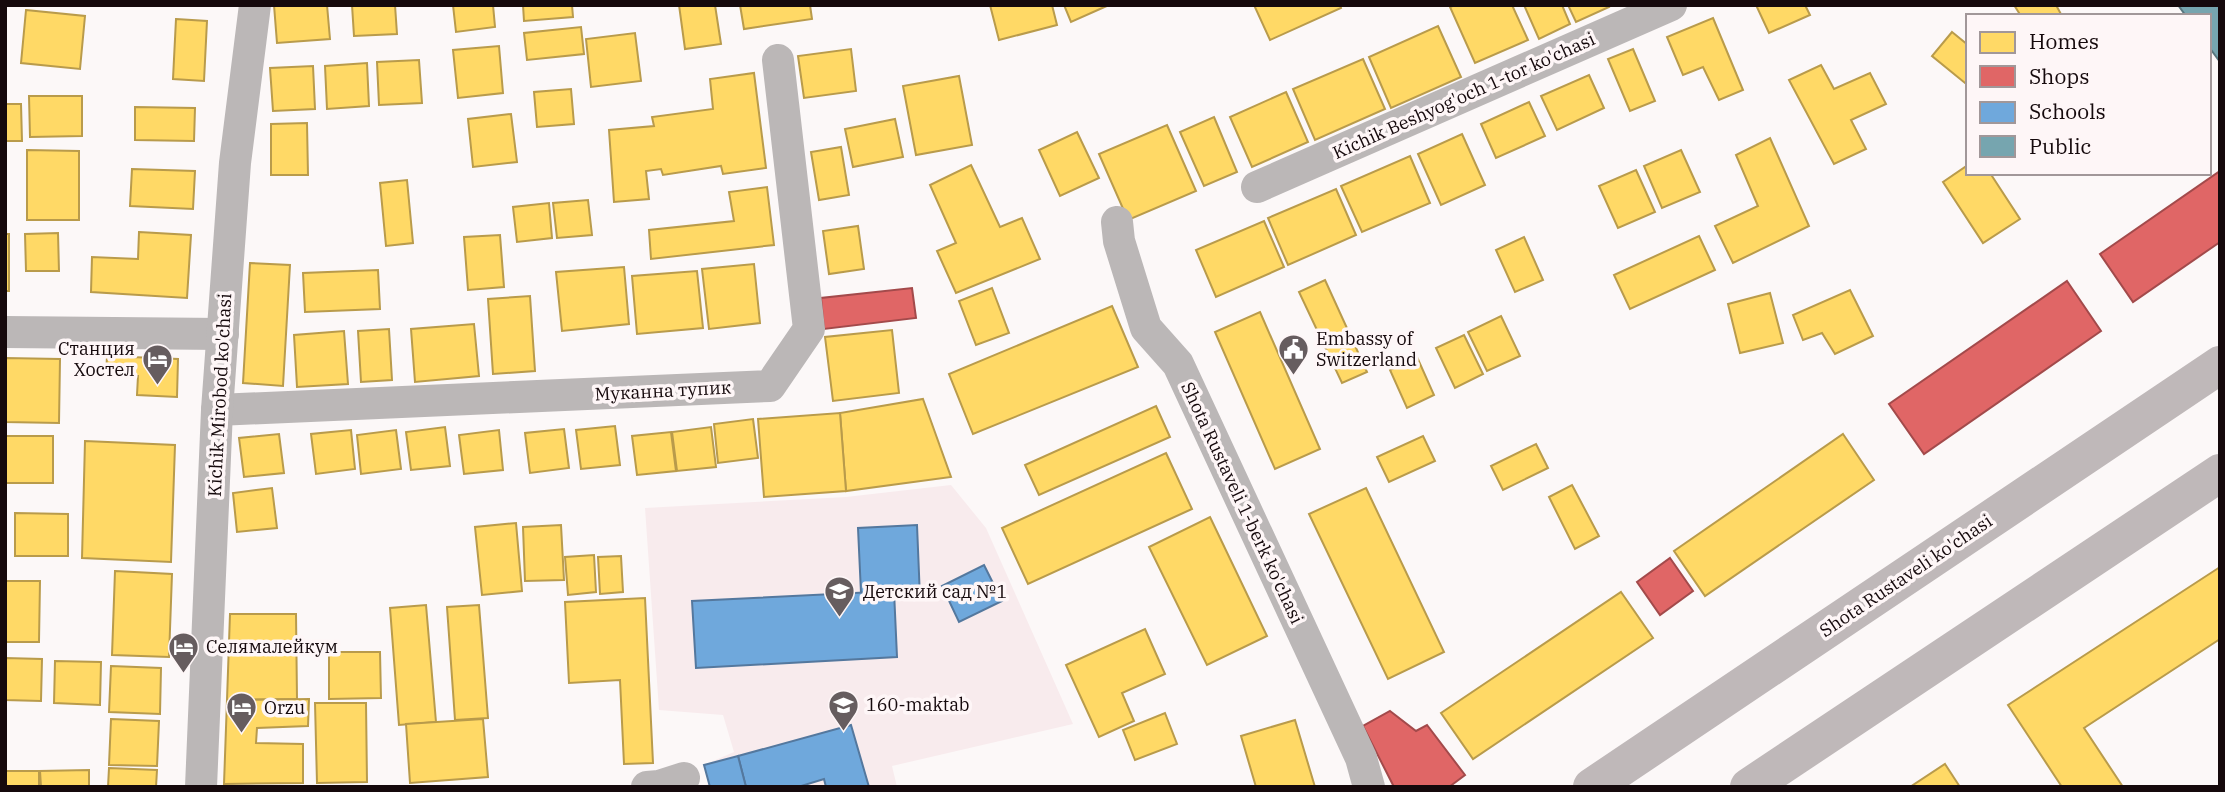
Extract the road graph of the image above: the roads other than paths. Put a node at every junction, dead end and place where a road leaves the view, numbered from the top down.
1 (255, 5) edge
2 (1671, 5) edge
3 (778, 60) dead end
4 (1257, 187) dead end
5 (1116, 222) dead end
6 (5, 332) edge
7 (223, 334) junction
8 (2220, 365) edge
9 (217, 410) junction
10 (2220, 473) edge
11 (684, 778) dead end
12 (201, 787) edge
13 (647, 787) edge
14 (1369, 787) edge
15 (1592, 787) edge
16 (1749, 787) edge

1 - 7 street, Kichik Mirobod ko'chasi
2 - 4 street, Kichik Beshyog'och 1-tor ko'chasi
3 - 9 street, Муканна тупик
5 - 14 street, Shota Rustaveli 1-berk ko'chasi
6 - 7 street
7 - 9 street, Kichik Mirobod ko'chasi
8 - 15 main road, Shota Rustaveli ko'chasi
9 - 12 street, Kichik Mirobod ko'chasi
10 - 16 main road
11 - 13 street

